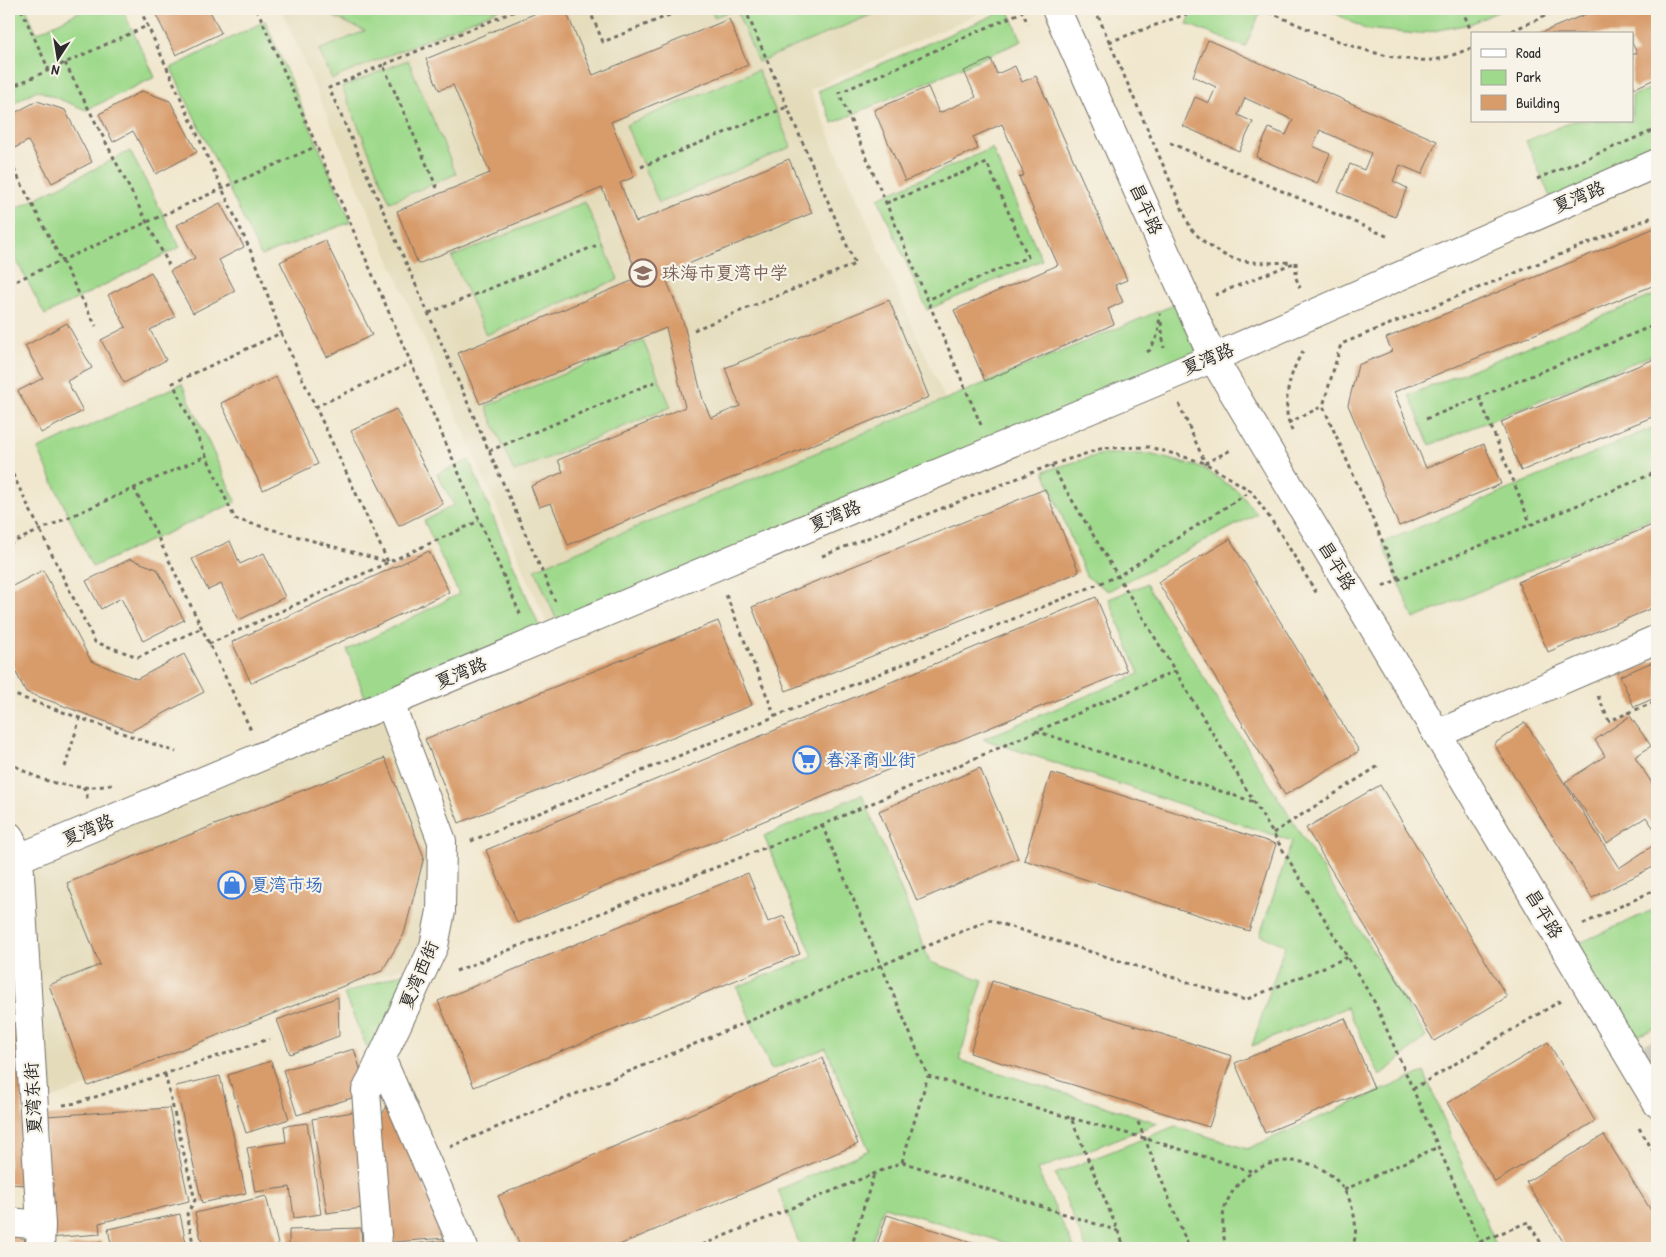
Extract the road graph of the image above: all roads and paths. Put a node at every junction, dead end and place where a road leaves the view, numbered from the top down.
1 (21, 9) edge
2 (140, 9) edge
3 (257, 9) edge
4 (520, 9) edge
5 (589, 9) edge
6 (684, 9) edge
7 (745, 9) edge
8 (1056, 9) edge
9 (1095, 9) edge
10 (1200, 9) edge
11 (1262, 9) edge
12 (1462, 9) edge
13 (1560, 9) edge
14 (1022, 12) dead end
15 (147, 26) junction
16 (1471, 31) dead end
17 (1509, 32) edge
18 (1109, 42) junction
19 (1471, 48) edge
20 (65, 63) junction
21 (383, 65) junction
22 (49, 70) junction
23 (9, 88) edge
24 (787, 107) junction
25 (1657, 129) edge
26 (1170, 143) dead end
27 (316, 146) junction
28 (10, 162) dead end
29 (1657, 163) edge
30 (641, 167) dead end
31 (1537, 179) dead end
32 (437, 188) dead end
33 (221, 189) junction
34 (886, 204) junction
35 (1657, 215) edge
36 (147, 222) junction
37 (1389, 237) dead end
38 (600, 244) dead end
39 (61, 260) junction
40 (169, 265) dead end
41 (9, 284) edge
42 (927, 300) junction
43 (1190, 306) junction
44 (429, 313) junction
45 (1160, 315) dead end
46 (1657, 324) edge
47 (96, 326) dead end
48 (694, 330) dead end
49 (281, 333) junction
50 (1308, 343) dead end
51 (1213, 358) junction
52 (411, 364) junction
53 (657, 381) dead end
54 (1479, 397) junction
55 (315, 408) junction
56 (1426, 419) dead end
57 (1292, 432) dead end
58 (489, 450) junction
59 (992, 450) junction
60 (206, 456) junction
61 (1051, 464) junction
62 (9, 467) edge
63 (1657, 472) edge
64 (134, 488) junction
65 (1251, 491) junction
66 (479, 521) junction
67 (1531, 524) junction
68 (39, 530) junction
69 (9, 544) edge
70 (816, 558) dead end
71 (388, 562) junction
72 (1118, 576) junction
73 (1399, 580) junction
74 (735, 591) dead end
75 (1356, 597) junction
76 (1320, 599) dead end
77 (558, 609) dead end
78 (202, 628) junction
79 (1657, 639) edge
80 (533, 643) junction
81 (209, 644) junction
82 (1586, 670) junction
83 (1175, 671) junction
84 (9, 693) edge
85 (1657, 701) edge
86 (390, 703) junction
87 (775, 716) junction
88 (80, 718) junction
89 (1036, 731) junction
90 (1437, 734) junction
91 (253, 735) dead end
92 (176, 752) dead end
93 (1380, 765) dead end
94 (65, 767) dead end
95 (1254, 802) junction
96 (822, 825) junction
97 (1273, 833) junction
98 (12, 851) edge
99 (442, 853) junction
100 (1657, 889) edge
101 (1587, 932) dead end
102 (1348, 957) junction
103 (881, 965) junction
104 (420, 976) junction
105 (1562, 1000) dead end
106 (269, 1039) dead end
107 (381, 1058) junction
108 (165, 1074) junction
109 (928, 1076) junction
110 (1413, 1089) junction
111 (1657, 1103) edge
112 (34, 1107) junction
113 (1071, 1118) junction
114 (1138, 1122) dead end
115 (1637, 1124) dead end
116 (1144, 1138) junction
117 (1438, 1147) junction
118 (1657, 1157) edge
119 (425, 1158) junction
120 (902, 1162) junction
121 (1252, 1172) junction
122 (874, 1174) junction
123 (1344, 1190) junction
124 (9, 1222) edge
125 (1118, 1231) junction
126 (40, 1236) edge
127 (1480, 1242) junction
128 (194, 1248) edge
129 (378, 1248) edge
130 (464, 1248) edge
131 (695, 1248) edge
132 (851, 1248) edge
133 (1126, 1248) edge
134 (1189, 1248) edge
135 (1226, 1248) edge
136 (1352, 1248) edge
137 (1465, 1248) edge
138 (1544, 1248) edge

1 - 22 path
2 - 15 path
3 - 27 path
4 - 21 path
5 - 6 path
7 - 24 path
8 - 43 street, 昌平路
9 - 18 path
10 - 18 path
11 - 19 path
12 - 16 path
13 - 17 path
14 - 34 path
15 - 20 path
15 - 33 path
18 - 43 path
20 - 22 path
20 - 36 path
21 - 32 path
21 - 44 path
22 - 23 path
24 - 30 path
24 - 48 path
25 - 31 path
26 - 37 path
27 - 33 path
27 - 52 path
28 - 39 path
29 - 51 street, 夏湾路
33 - 36 path
33 - 49 path
34 - 42 path
34 - 42 path
35 - 73 path
36 - 39 path
36 - 40 path
38 - 44 path
39 - 41 path
39 - 47 path
42 - 59 path
43 - 45 path
43 - 51 street, 昌平路
44 - 58 path
46 - 54 path
49 - 55 path
49 - 60 path
50 - 57 path
51 - 59 street, 夏湾路
51 - 75 street, 昌平路
52 - 55 path
52 - 66 path
53 - 58 path
54 - 56 path
54 - 67 path
55 - 71 path
58 - 77 path
59 - 80 street, 夏湾路
60 - 64 path
60 - 71 path
61 - 65 path
61 - 70 path
61 - 72 path
62 - 68 path
63 - 67 path
64 - 68 path
64 - 78 path
65 - 72 path
65 - 76 path
66 - 71 path
66 - 80 path
67 - 73 path
68 - 69 path
68 - 78 path
71 - 81 path
72 - 83 path
72 - 87 path
73 - 75 path
74 - 87 path
75 - 90 street, 昌平路
78 - 81 path
79 - 82 street
80 - 86 street, 夏湾路
81 - 91 path
82 - 85 path
82 - 90 street
83 - 89 path
83 - 95 path
84 - 88 path
86 - 98 street, 夏湾路
86 - 99 street, 夏湾西街
87 - 99 path
88 - 92 path
88 - 94 path
89 - 95 path
89 - 96 path
90 - 111 street, 昌平路
93 - 97 path
95 - 97 path
96 - 103 path
96 - 104 path
97 - 102 path
98 - 112 street, 夏湾东街
99 - 104 street, 夏湾西街
100 - 101 path
102 - 103 path
102 - 110 path
103 - 109 path
103 - 119 path
104 - 107 street, 夏湾西街
105 - 110 path
106 - 108 path
107 - 119 street
107 - 129 street, 夏湾西街
108 - 112 path
108 - 128 path
109 - 113 path
109 - 120 path
110 - 117 path
112 - 126 street, 夏湾东街
113 - 116 path
113 - 125 path
114 - 116 path
115 - 118 path
116 - 121 path
116 - 134 path
117 - 123 path
117 - 127 path
119 - 130 street
120 - 122 path
120 - 125 path
121 - 123 path
121 - 135 path
122 - 131 path
122 - 132 path
123 - 136 path
124 - 126 street
125 - 133 path
127 - 137 path
127 - 138 path

